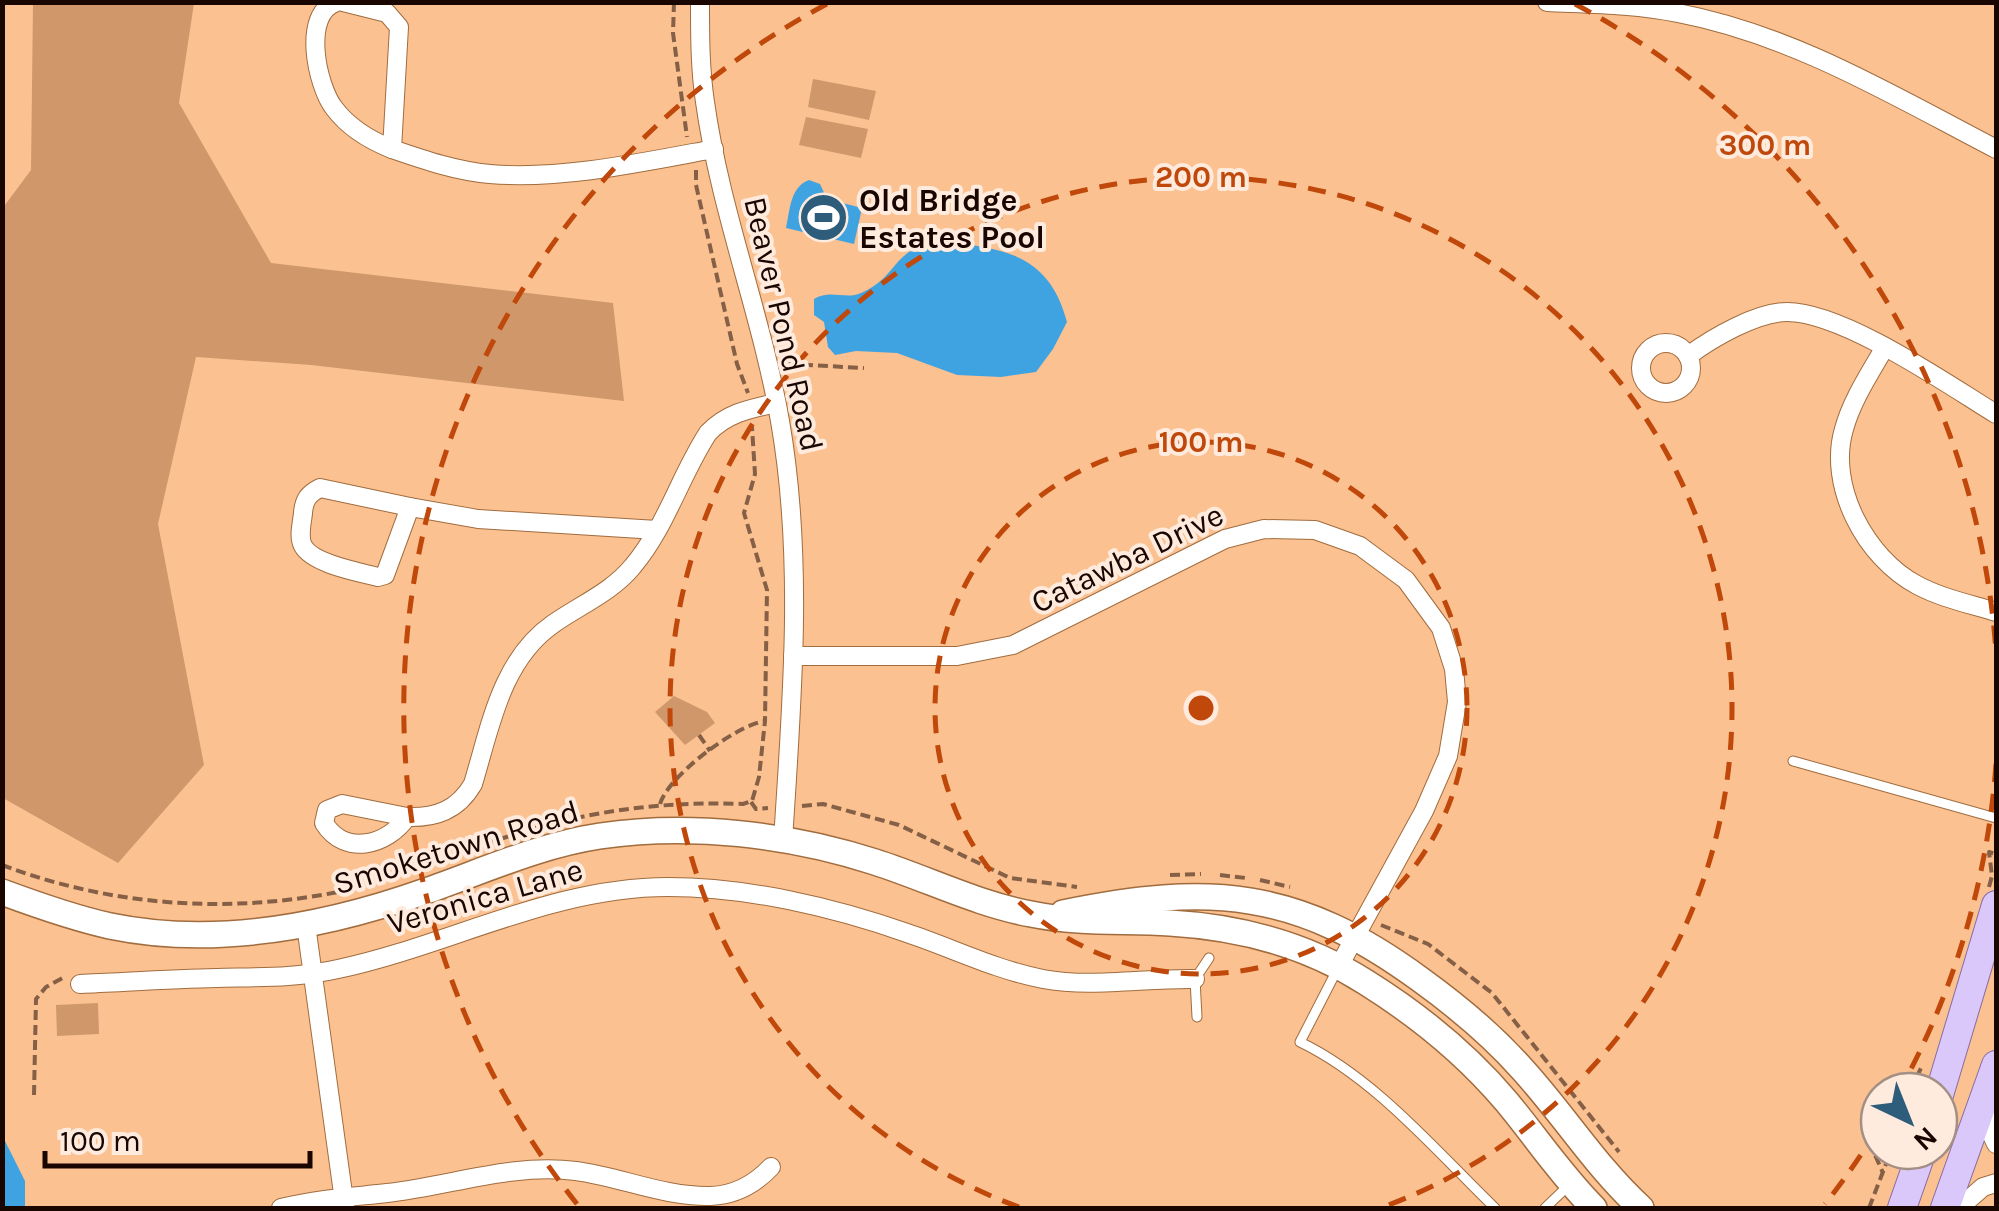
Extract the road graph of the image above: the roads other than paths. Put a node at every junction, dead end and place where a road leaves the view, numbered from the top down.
1 (340, 2) edge
2 (700, 2) edge
3 (1547, 2) edge
4 (392, 149) junction
5 (714, 149) junction
6 (1996, 149) edge
7 (1886, 348) junction
8 (1688, 356) dead end
9 (776, 403) junction
10 (1996, 414) edge
11 (410, 507) junction
12 (657, 530) junction
13 (1996, 612) edge
14 (792, 656) junction
15 (1793, 761) dead end
16 (407, 817) dead end
17 (1996, 818) edge
18 (783, 840) junction
19 (2, 892) edge
20 (1996, 904) edge
21 (1043, 917) junction
22 (306, 925) junction
23 (1356, 936) junction
24 (1209, 958) dead end
25 (1338, 968) junction
26 (312, 974) junction
27 (1195, 978) junction
28 (80, 984) dead end
29 (1197, 1017) dead end
30 (1996, 1065) edge
31 (1946, 1071) edge
32 (1984, 1106) junction
33 (1996, 1144) edge
34 (771, 1167) dead end
35 (1915, 1171) edge
36 (1996, 1182) edge
37 (1570, 1184) junction
38 (344, 1202) edge
39 (282, 1208) edge
40 (1496, 1208) edge
41 (1546, 1208) edge
42 (1594, 1208) edge
43 (1641, 1208) edge
44 (1902, 1208) edge
45 (1945, 1208) edge
46 (1959, 1208) edge

1 - 4 street
1 - 4 street
2 - 5 street, Beaver Pond Road
3 - 6 street
4 - 5 street
5 - 9 street, Beaver Pond Road
7 - 8 street
7 - 10 street
7 - 13 street
9 - 12 street
9 - 14 street, Beaver Pond Road
11 - 11 street
11 - 12 street
12 - 16 street
14 - 18 street, Beaver Pond Road
14 - 23 street, Catawba Drive
15 - 17 lane
18 - 21 main road, Smoketown Road
18 - 22 main road, Smoketown Road
19 - 22 main road, Smoketown Road
20 - 31 main road
21 - 23 main road, Smoketown Road
21 - 25 main road, Smoketown Road
22 - 26 street
23 - 25 street, Catawba Drive
23 - 43 main road, Smoketown Road
24 - 27 lane
25 - 37 main road, Smoketown Road
25 - 40 lane
26 - 27 street, Veronica Lane
26 - 28 street, Veronica Lane
26 - 38 street
27 - 29 lane
30 - 32 main road
32 - 33 street
32 - 45 main road
34 - 38 street
35 - 44 main road
36 - 46 street
37 - 41 lane
37 - 42 main road, Smoketown Road
38 - 39 street

